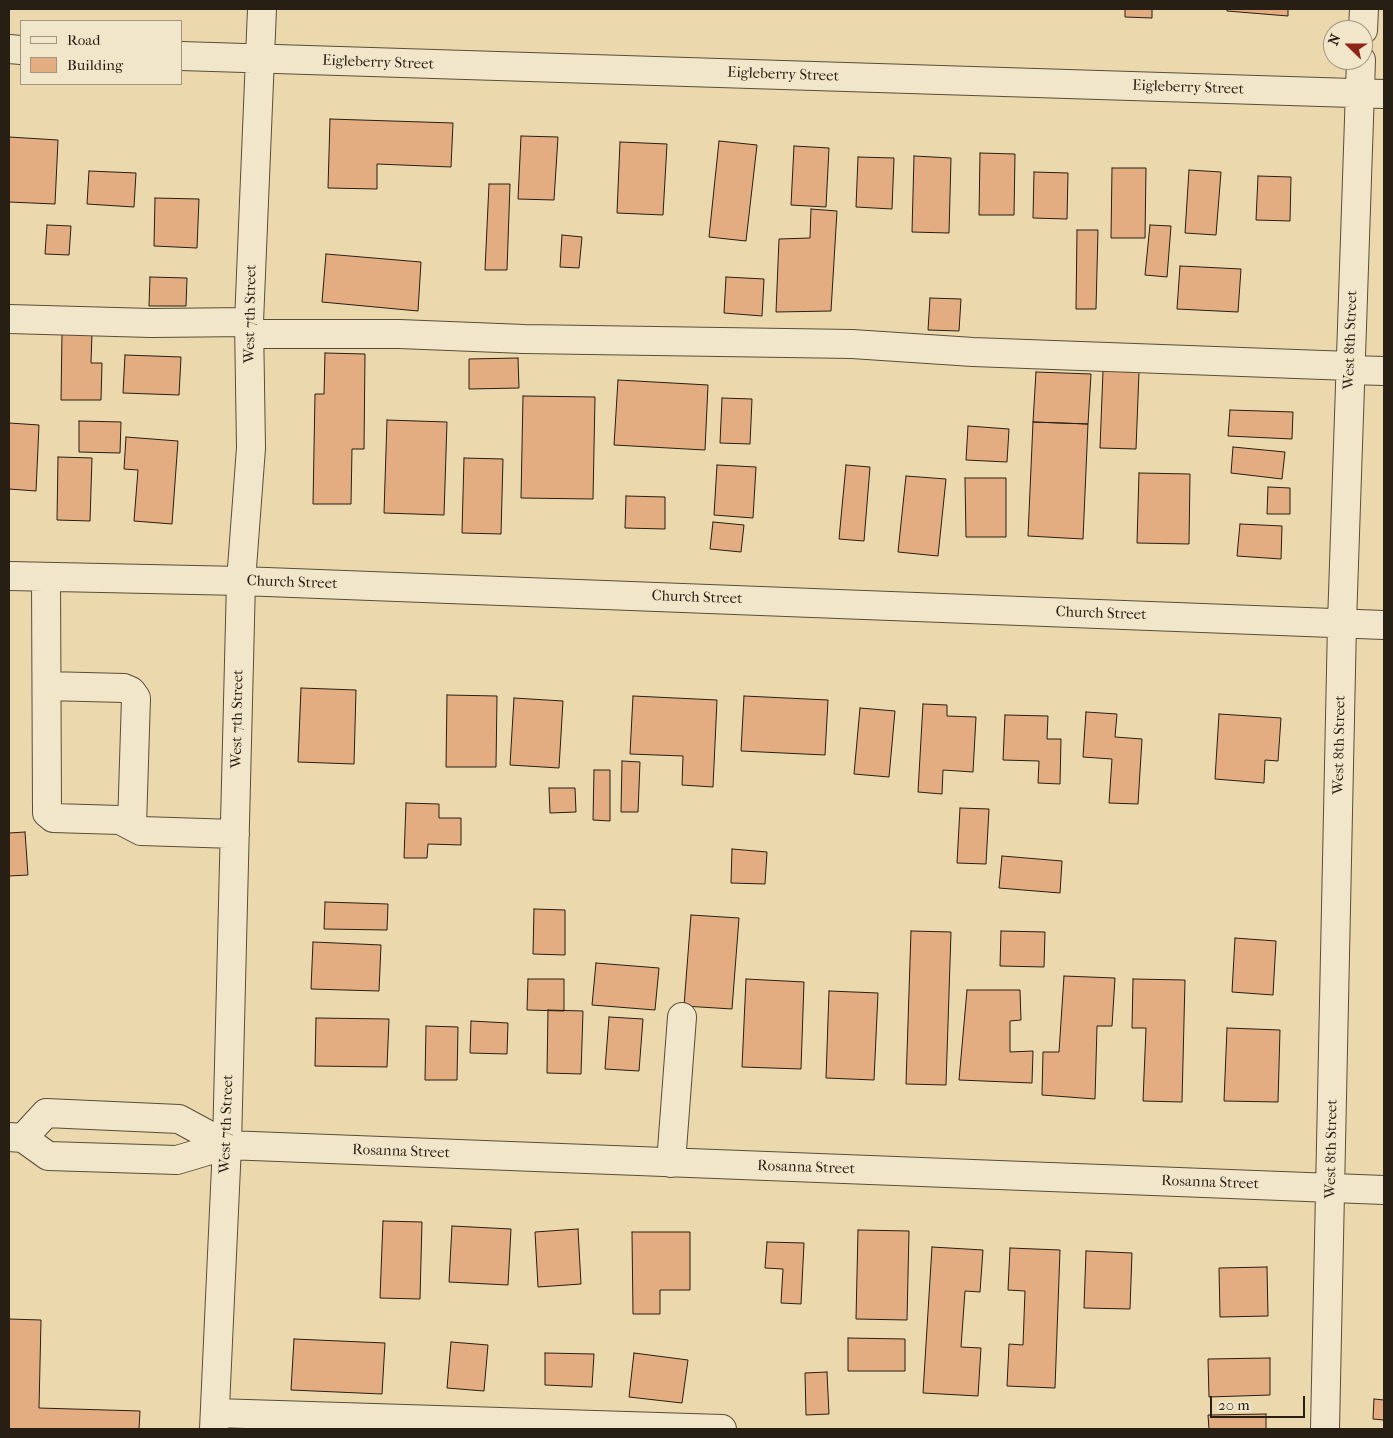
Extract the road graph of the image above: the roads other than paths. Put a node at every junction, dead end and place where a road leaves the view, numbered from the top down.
1 (262, 9) edge
2 (182, 56) edge
3 (259, 59) junction
4 (1364, 70) edge
5 (1372, 94) edge
6 (9, 319) edge
7 (249, 328) junction
8 (1350, 368) junction
9 (1384, 371) edge
10 (9, 576) edge
11 (46, 577) junction
12 (241, 581) junction
13 (1342, 623) junction
14 (1384, 624) edge
15 (47, 686) junction
16 (132, 826) junction
17 (235, 834) junction
18 (682, 1017) dead end
19 (16, 1138) edge
20 (227, 1146) junction
21 (671, 1163) junction
22 (1331, 1188) junction
23 (1384, 1190) edge
24 (214, 1421) edge
25 (722, 1429) edge
26 (1325, 1429) edge

1 - 3 street, West 7th Street
2 - 3 street, Eigleberry Street
3 - 5 street, Eigleberry Street
3 - 7 street, West 7th Street
4 - 5 street, West 8th Street
5 - 8 street, West 8th Street
6 - 7 street
7 - 8 street
7 - 12 street, West 7th Street
8 - 9 street
8 - 13 street, West 8th Street
10 - 11 street, Church Street
11 - 12 street, Church Street
11 - 15 street
12 - 13 street, Church Street
12 - 17 street, West 7th Street
13 - 14 street, Church Street
13 - 22 street, West 8th Street
15 - 16 street
15 - 16 street
16 - 17 street
17 - 20 street, West 7th Street
18 - 21 street
19 - 20 street, Rosanna Street
19 - 20 street, Rosanna Street
20 - 21 street, Rosanna Street
20 - 24 street, West 7th Street
21 - 22 street, Rosanna Street
22 - 23 street, Rosanna Street
22 - 26 street, West 8th Street
24 - 25 street

